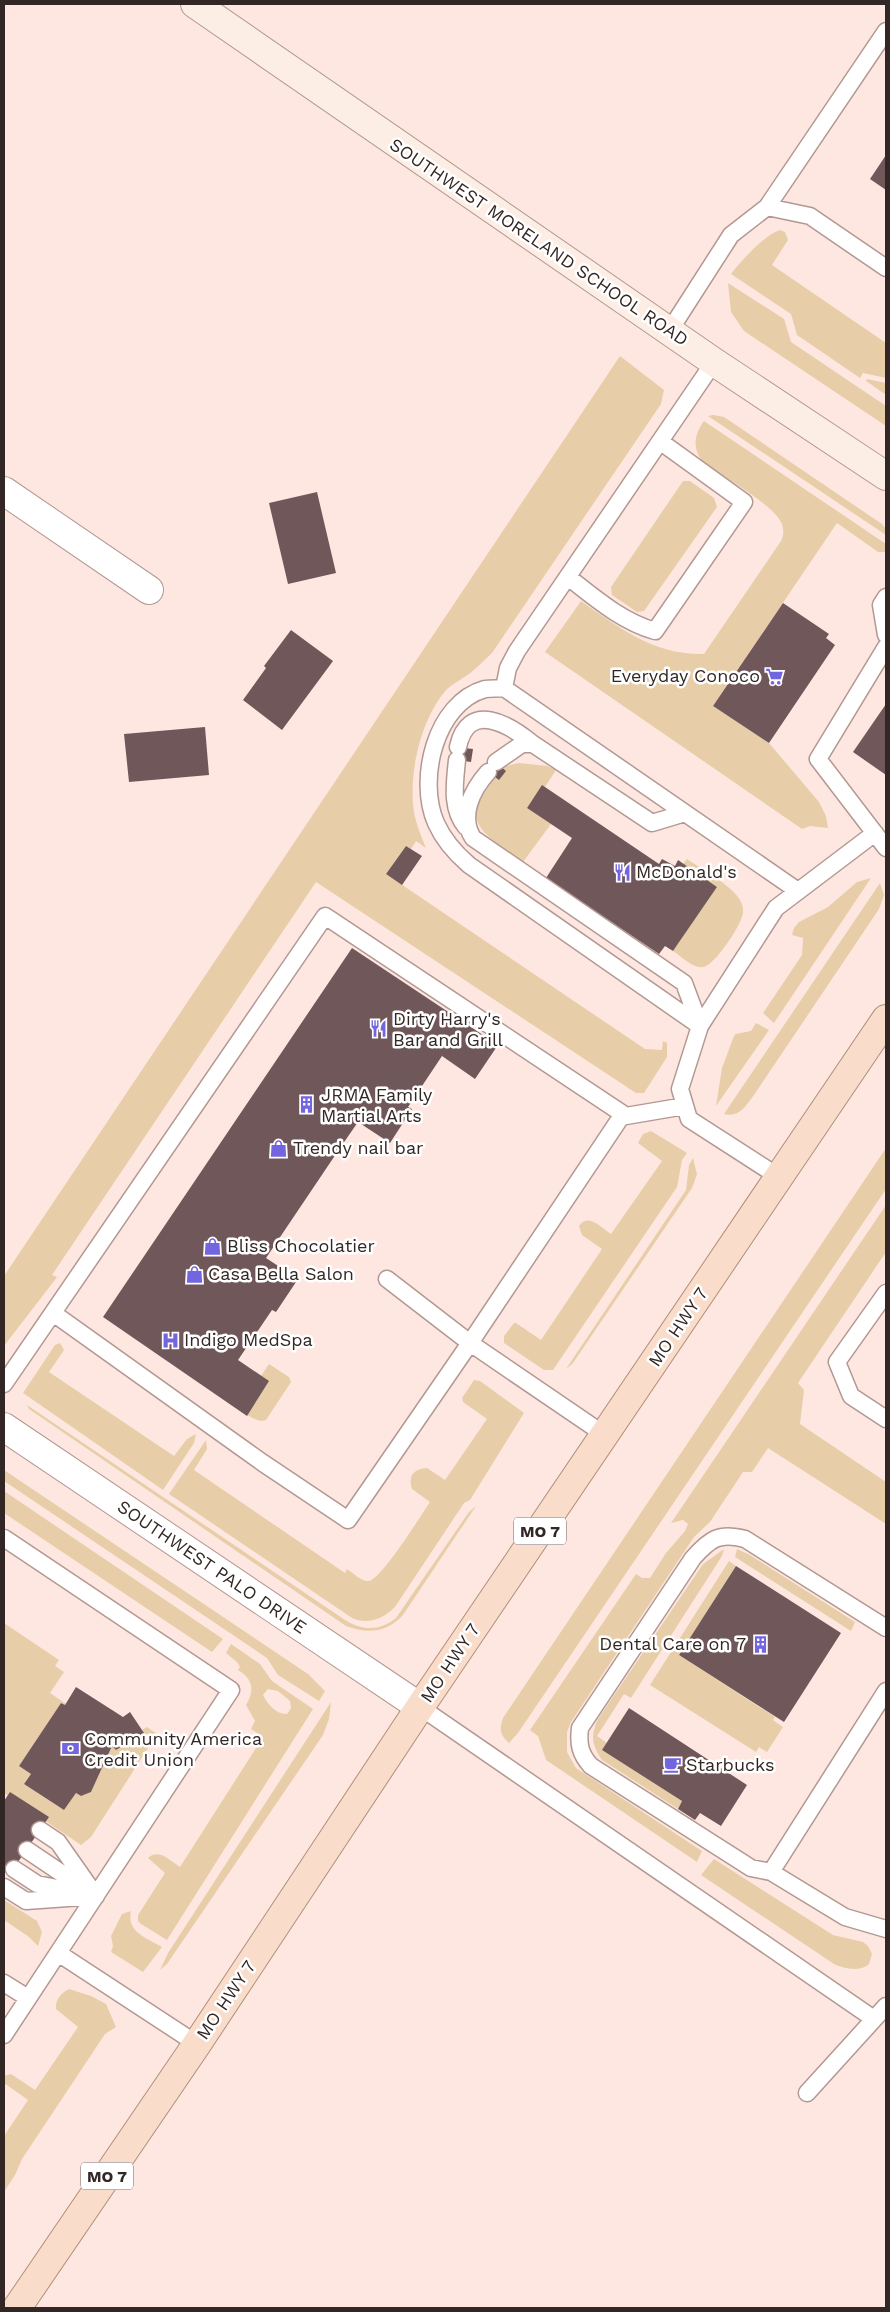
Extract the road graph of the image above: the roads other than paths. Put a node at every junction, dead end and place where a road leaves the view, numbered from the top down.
1 (194, 4) edge
2 (886, 31) edge
3 (767, 207) junction
4 (886, 268) edge
5 (670, 330) junction
6 (714, 362) junction
7 (661, 442) junction
8 (886, 476) edge
9 (4, 492) edge
10 (568, 577) junction
11 (149, 590) dead end
12 (886, 597) edge
13 (886, 635) edge
14 (886, 648) edge
15 (504, 688) junction
16 (533, 744) junction
17 (685, 813) junction
18 (467, 829) junction
19 (875, 833) junction
20 (886, 848) edge
21 (798, 891) junction
22 (886, 1019) edge
23 (700, 1026) junction
24 (685, 1106) junction
25 (623, 1114) junction
26 (779, 1177) junction
27 (387, 1279) dead end
28 (886, 1293) edge
29 (53, 1313) junction
30 (470, 1343) junction
31 (4, 1384) edge
32 (886, 1419) edge
33 (4, 1427) edge
34 (605, 1435) junction
35 (4, 1538) edge
36 (886, 1628) edge
37 (886, 1691) edge
38 (420, 1707) junction
39 (40, 1830) dead end
40 (27, 1850) dead end
41 (14, 1869) dead end
42 (771, 1872) junction
43 (4, 1887) edge
44 (96, 1896) junction
45 (886, 1928) edge
46 (58, 1953) junction
47 (4, 1983) edge
48 (28, 1998) junction
49 (886, 2006) edge
50 (874, 2020) junction
51 (4, 2035) edge
52 (196, 2044) junction
53 (807, 2093) dead end
54 (17, 2308) edge

1 - 5 main road, SOUTHWEST MORELAND SCHOOL ROAD
2 - 3 lane
3 - 4 lane
3 - 5 lane
5 - 6 main road, SOUTHWEST MORELAND SCHOOL ROAD
6 - 7 lane
6 - 8 main road, SOUTHWEST MORELAND SCHOOL ROAD
7 - 10 lane
7 - 10 lane
9 - 11 street
10 - 15 lane
12 - 13 lane
14 - 19 lane
15 - 17 lane
15 - 23 lane
16 - 17 lane
16 - 18 lane
16 - 18 lane
17 - 21 lane
18 - 23 lane
19 - 20 lane
19 - 21 lane
21 - 23 lane
22 - 26 main road, MO HWY 7 / MO 7
23 - 24 lane
24 - 25 lane
24 - 26 lane
25 - 29 lane
25 - 30 lane
26 - 34 main road, MO HWY 7 / MO 7
27 - 30 lane
28 - 32 lane
29 - 30 lane
29 - 31 lane
30 - 34 lane
33 - 38 street, SOUTHWEST PALO DRIVE
34 - 38 main road, MO HWY 7 / MO 7
35 - 44 lane
36 - 42 lane
37 - 42 lane
38 - 50 lane
38 - 52 main road, MO HWY 7 / MO 7
39 - 44 lane
40 - 44 lane
41 - 44 lane
42 - 45 lane
43 - 44 lane
44 - 46 lane
46 - 48 lane
46 - 52 lane
47 - 48 lane
48 - 51 lane
49 - 50 lane
50 - 53 lane
52 - 54 main road, MO HWY 7 / MO 7

